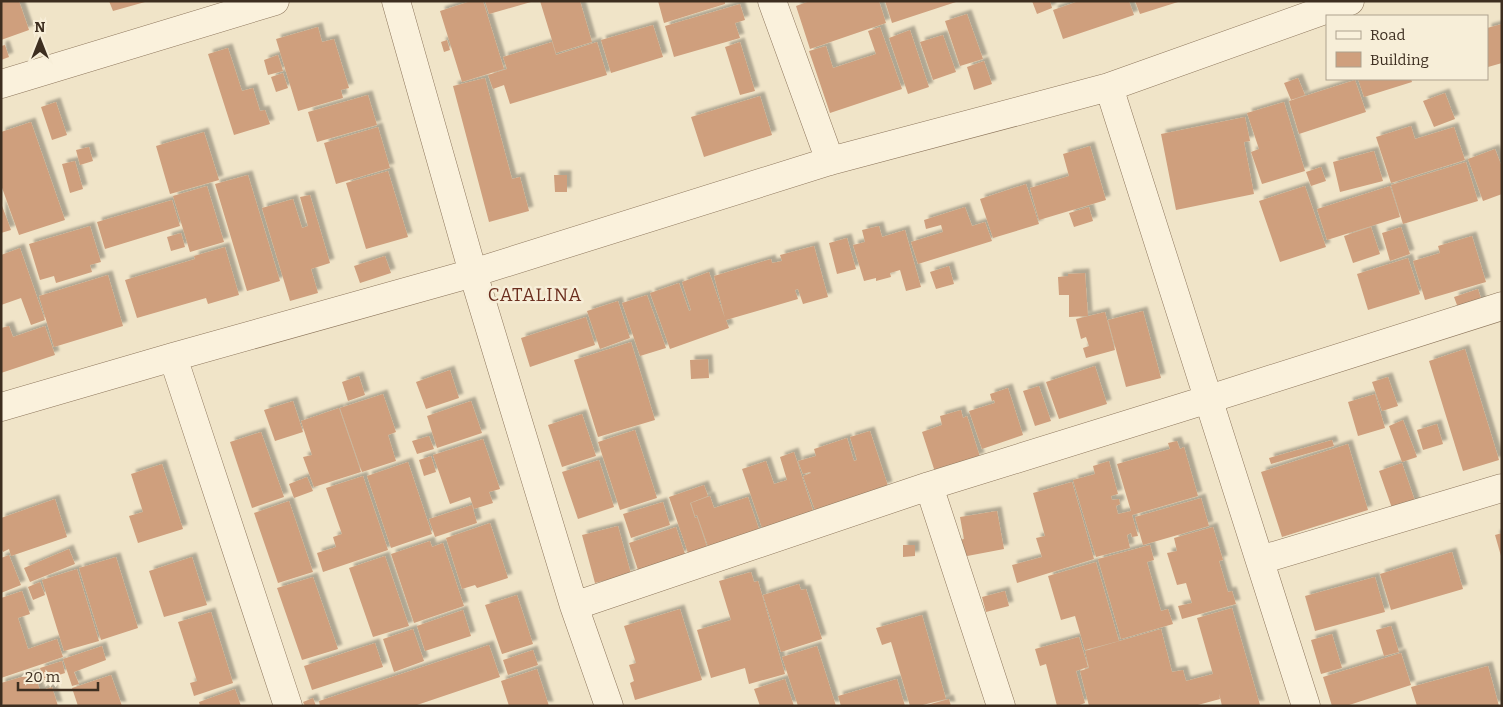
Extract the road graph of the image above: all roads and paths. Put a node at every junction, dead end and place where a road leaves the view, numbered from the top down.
1 (275, 1) edge
2 (396, 1) edge
3 (772, 1) edge
4 (1350, 1) edge
5 (1, 84) edge
6 (1109, 87) junction
7 (830, 160) junction
8 (474, 273) junction
9 (1502, 306) edge
10 (173, 357) junction
11 (1209, 399) junction
12 (1, 407) edge
13 (929, 486) junction
14 (1502, 488) edge
15 (1260, 560) junction
16 (574, 606) junction
17 (288, 706) edge
18 (610, 706) edge
19 (1001, 706) edge
20 (1306, 706) edge

1 - 5 street
2 - 8 street
3 - 7 street
4 - 6 street
6 - 7 street
6 - 11 street
7 - 8 street
8 - 10 street
8 - 16 street
9 - 11 street
10 - 12 street
10 - 17 street
11 - 13 street
11 - 15 street
13 - 16 street
13 - 19 street
14 - 15 street
15 - 20 street
16 - 18 street

